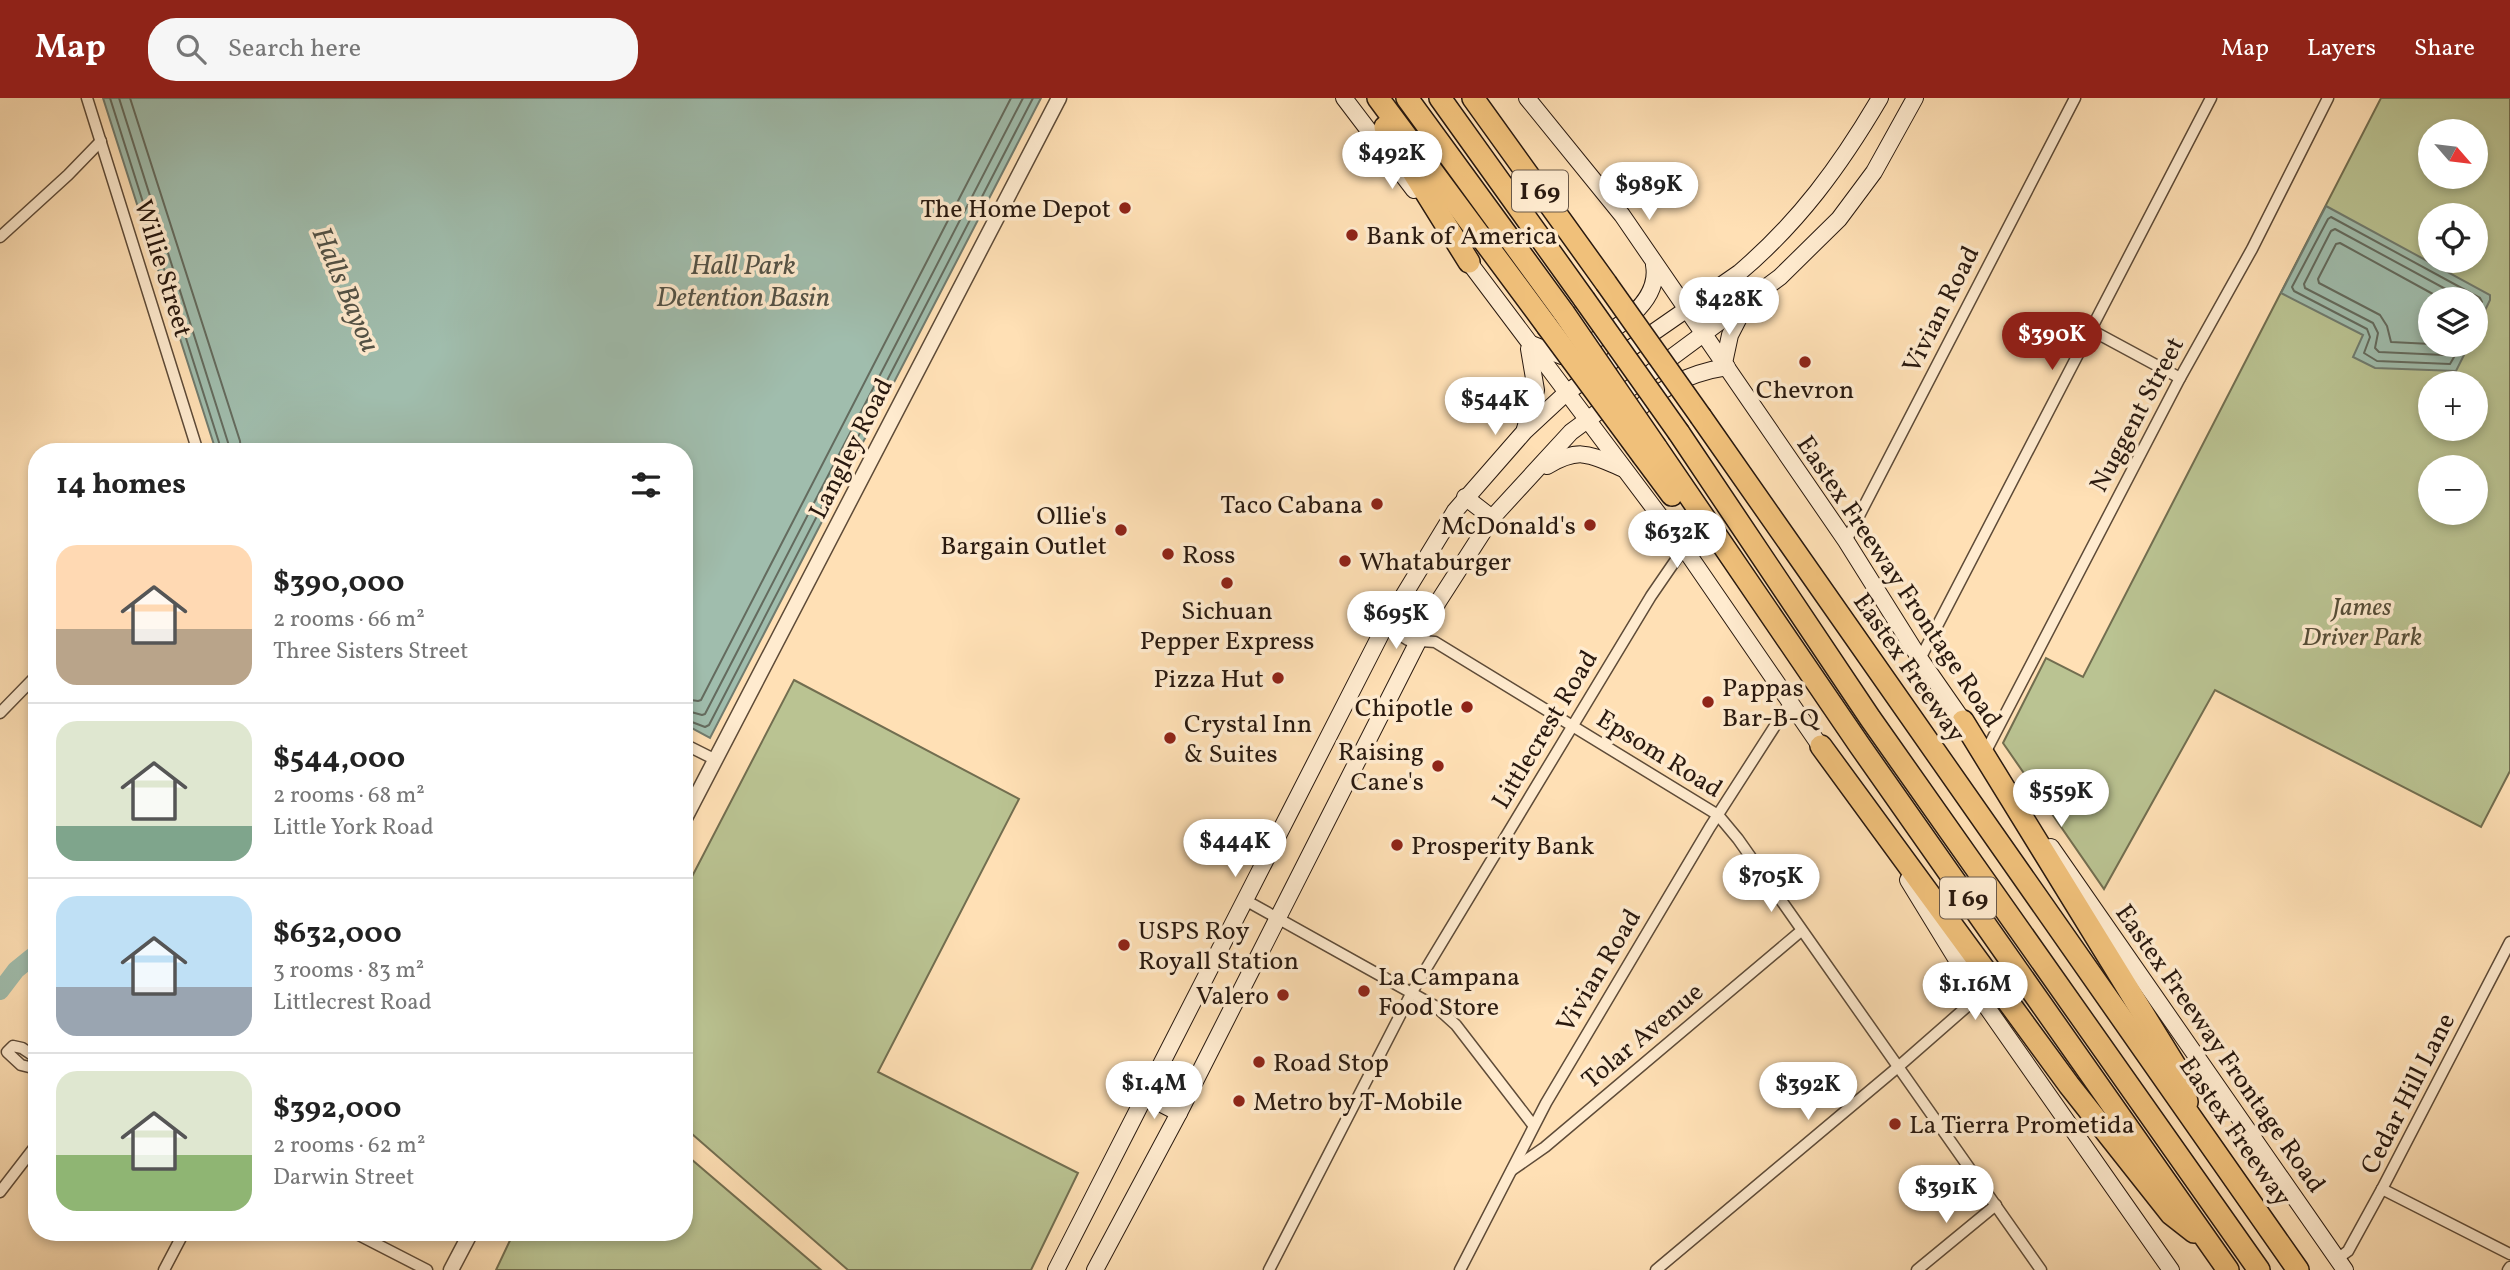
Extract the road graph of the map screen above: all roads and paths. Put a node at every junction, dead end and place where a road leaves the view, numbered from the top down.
1 (87, 98) edge
2 (1059, 98) edge
3 (1343, 98) edge
4 (1369, 98) edge
5 (1378, 98) edge
6 (1407, 98) edge
7 (1440, 98) edge
8 (1473, 98) edge
9 (1527, 98) edge
10 (1540, 98) edge
11 (1880, 98) edge
12 (1915, 98) edge
13 (2075, 98) edge
14 (2211, 98) edge
15 (2328, 98) edge
16 (101, 141) junction
17 (1614, 205) junction
18 (0, 237) edge
19 (1653, 261) junction
20 (1469, 262) junction
21 (1747, 302) junction
22 (1686, 309) junction
23 (1556, 319) junction
24 (2091, 330) junction
25 (1703, 334) junction
26 (1528, 343) junction
27 (1726, 365) junction
28 (2180, 378) junction
29 (1566, 393) junction
30 (1587, 421) junction
31 (1524, 432) junction
32 (195, 443) edge
33 (1620, 464) junction
34 (1533, 474) junction
35 (1465, 497) junction
36 (1492, 518) junction
37 (1846, 541) junction
38 (1684, 548) junction
39 (1385, 626) junction
40 (1418, 641) junction
41 (1920, 659) junction
42 (28, 684) edge
43 (1791, 701) junction
44 (0, 713) edge
45 (1963, 721) junction
46 (1573, 726) junction
47 (1821, 746) junction
48 (693, 748) edge
49 (1985, 753) junction
50 (716, 760) junction
51 (693, 803) edge
52 (1718, 815) junction
53 (1245, 900) junction
54 (1277, 919) junction
55 (1801, 930) junction
56 (2510, 942) edge
57 (2506, 960) edge
58 (1412, 992) junction
59 (1979, 996) junction
60 (28, 1052) edge
61 (28, 1067) edge
62 (1898, 1067) junction
63 (1146, 1096) junction
64 (1179, 1113) junction
65 (2190, 1114) junction
66 (1533, 1125) junction
67 (28, 1156) edge
68 (1511, 1171) junction
69 (2382, 1189) junction
70 (0, 1192) edge
71 (1996, 1206) junction
72 (179, 1241) edge
73 (371, 1241) edge
74 (466, 1241) edge
75 (2210, 1244) junction
76 (2510, 1254) edge
77 (2341, 1264) edge
78 (164, 1270) edge
79 (427, 1270) edge
80 (451, 1270) edge
81 (1056, 1270) edge
82 (1095, 1270) edge
83 (1269, 1270) edge
84 (1460, 1270) edge
85 (1656, 1270) edge
86 (1917, 1270) edge
87 (2041, 1270) edge
88 (2171, 1270) edge
89 (2228, 1270) edge
90 (2259, 1270) edge
91 (2298, 1270) edge

1 - 16 street, Willie Street
2 - 50 street, Langley Road
3 - 20 main road
4 - 20 highway
5 - 23 highway
6 - 23 highway, I 69
7 - 90 highway, I 69, bridge
8 - 65 highway, Eastex Freeway / I 69, bridge
9 - 17 main road, Eastex Freeway Frontage Road
10 - 17 main road
11 - 22 main road
12 - 21 main road
13 - 37 street, Vivian Road
14 - 24 street
15 - 28 street, Nuggent Street
16 - 18 street
16 - 32 street, Willie Street
17 - 19 main road, Eastex Freeway Frontage Road
19 - 22 main road, Eastex Freeway Frontage Road
19 - 26 main road
20 - 26 main road
21 - 25 main road
21 - 27 main road
22 - 25 main road, Eastex Freeway Frontage Road
22 - 29 main road
23 - 75 highway, I 69, bridge
24 - 28 street
24 - 41 street
25 - 27 main road, Eastex Freeway Frontage Road
25 - 30 main road
26 - 29 main road
26 - 31 main road
27 - 33 main road
27 - 37 main road, Eastex Freeway Frontage Road
28 - 49 street, Nuggent Street
29 - 30 main road
29 - 31 main road
30 - 33 main road
30 - 34 main road
31 - 35 main road
33 - 34 main road
33 - 38 main road
34 - 36 main road
35 - 36 main road
35 - 39 main road
36 - 40 main road
37 - 41 main road, Eastex Freeway Frontage Road
38 - 43 main road
38 - 46 street, Littlecrest Road
39 - 40 street, Epsom Road
39 - 53 main road
40 - 46 street, Epsom Road
40 - 54 main road
41 - 45 main road, Eastex Freeway Frontage Road
42 - 44 street
43 - 47 main road
43 - 52 street, Vivian Road
45 - 49 main road, Eastex Freeway Frontage Road
45 - 65 highway
46 - 52 street, Epsom Road
46 - 58 street, Littlecrest Road
47 - 59 main road
47 - 75 highway
48 - 50 street
49 - 77 main road, Eastex Freeway Frontage Road
50 - 51 street, Langley Road
52 - 55 street, Epsom Road
52 - 66 street, Vivian Road
53 - 54 street
53 - 63 main road
54 - 58 street
54 - 64 main road
55 - 62 street, Epsom Road
55 - 68 street, Tolar Avenue
56 - 57 street, Cedar Hill Lane
57 - 69 street, Cedar Hill Lane
58 - 66 street
58 - 83 street, Littlecrest Road
59 - 62 street
59 - 88 main road
60 - 61 street
62 - 71 street, Epsom Road
62 - 85 street
63 - 64 main road
63 - 81 main road
64 - 82 main road
65 - 91 highway, Eastex Freeway / I 69
66 - 68 street, Vivian Road
67 - 70 street
68 - 84 street, Vivian Road
69 - 76 street
69 - 77 street, Cedar Hill Lane
71 - 86 street
71 - 87 street, Epsom Road
72 - 78 street
73 - 79 street
74 - 80 street
75 - 89 highway, I 69

